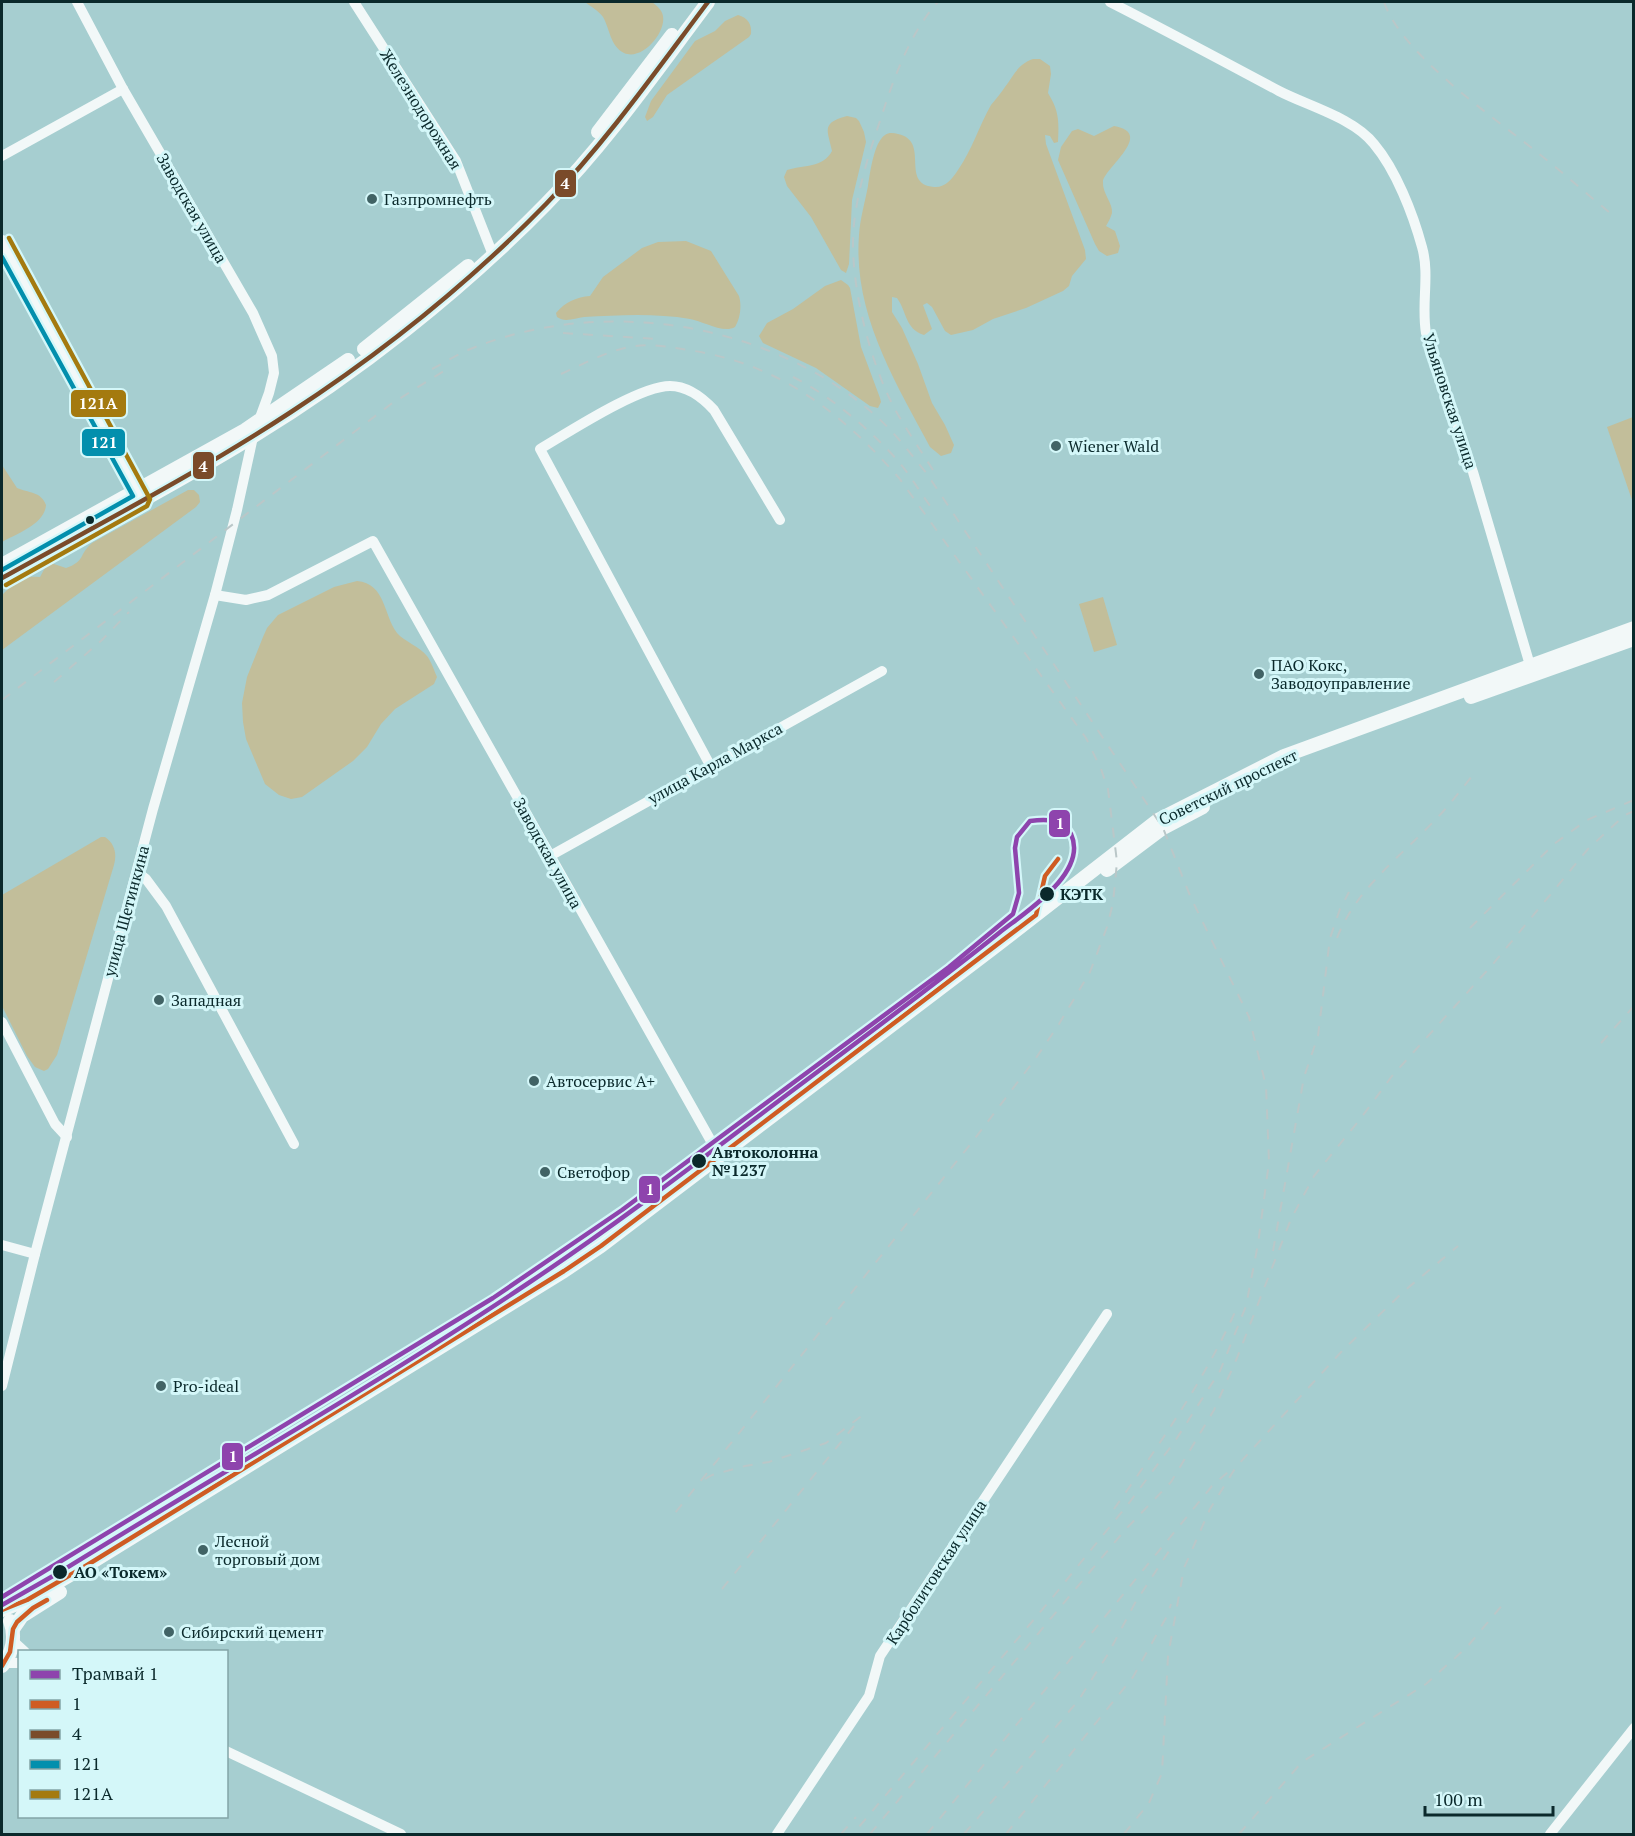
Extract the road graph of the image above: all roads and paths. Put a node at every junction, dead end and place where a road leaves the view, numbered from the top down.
1 (77, 2) edge
2 (354, 2) edge
3 (696, 2) edge
4 (708, 2) edge
5 (1110, 2) edge
6 (123, 89) junction
7 (2, 156) edge
8 (2, 242) edge
9 (492, 251) junction
10 (259, 421) junction
11 (253, 436) junction
12 (141, 495) junction
13 (780, 520) dead end
14 (2, 565) edge
15 (2, 578) edge
16 (215, 596) junction
17 (1634, 628) edge
18 (1634, 639) edge
19 (1532, 670) junction
20 (882, 671) dead end
21 (710, 765) junction
22 (550, 856) junction
23 (137, 872) junction
24 (2, 1022) edge
25 (67, 1137) junction
26 (294, 1144) dead end
27 (723, 1161) junction
28 (2, 1245) edge
29 (35, 1254) junction
30 (1107, 1314) dead end
31 (2, 1386) edge
32 (2, 1610) edge
33 (13, 1635) junction
34 (24, 1650) edge
35 (18, 1663) edge
36 (3, 1664) edge
37 (1634, 1728) edge
38 (228, 1752) edge
39 (401, 1834) edge
40 (777, 1834) edge
41 (1550, 1834) edge

1 - 6 street, Заводская улица
2 - 9 street, Железнодорожная
3 - 9 main road
4 - 9 main road
5 - 19 street, Ульяновская улица
6 - 7 street
6 - 10 street, Заводская улица
8 - 12 main road
9 - 10 main road
9 - 11 main road
10 - 11 street, Заводская улица
10 - 12 main road
11 - 12 main road
11 - 16 street, улица Щетинкина
12 - 14 main road
12 - 15 main road
13 - 21 street
16 - 22 street, Заводская улица
16 - 23 street, улица Щетинкина
17 - 19 main road, Советский проспект
18 - 19 main road, Советский проспект
19 - 27 main road, Советский проспект
20 - 21 street, улица Карла Маркса
21 - 22 street, улица Карла Маркса
22 - 27 street, Заводская улица
23 - 25 street, улица Щетинкина
23 - 26 street
24 - 25 street
25 - 29 street, улица Щетинкина
27 - 32 main road, Советский проспект
27 - 33 main road, Советский проспект
28 - 29 street
29 - 31 street, улица Щетинкина
30 - 40 street, Карболитовская улица
32 - 33 main road
33 - 34 street
33 - 36 main road
35 - 36 street
37 - 41 street
38 - 39 street

